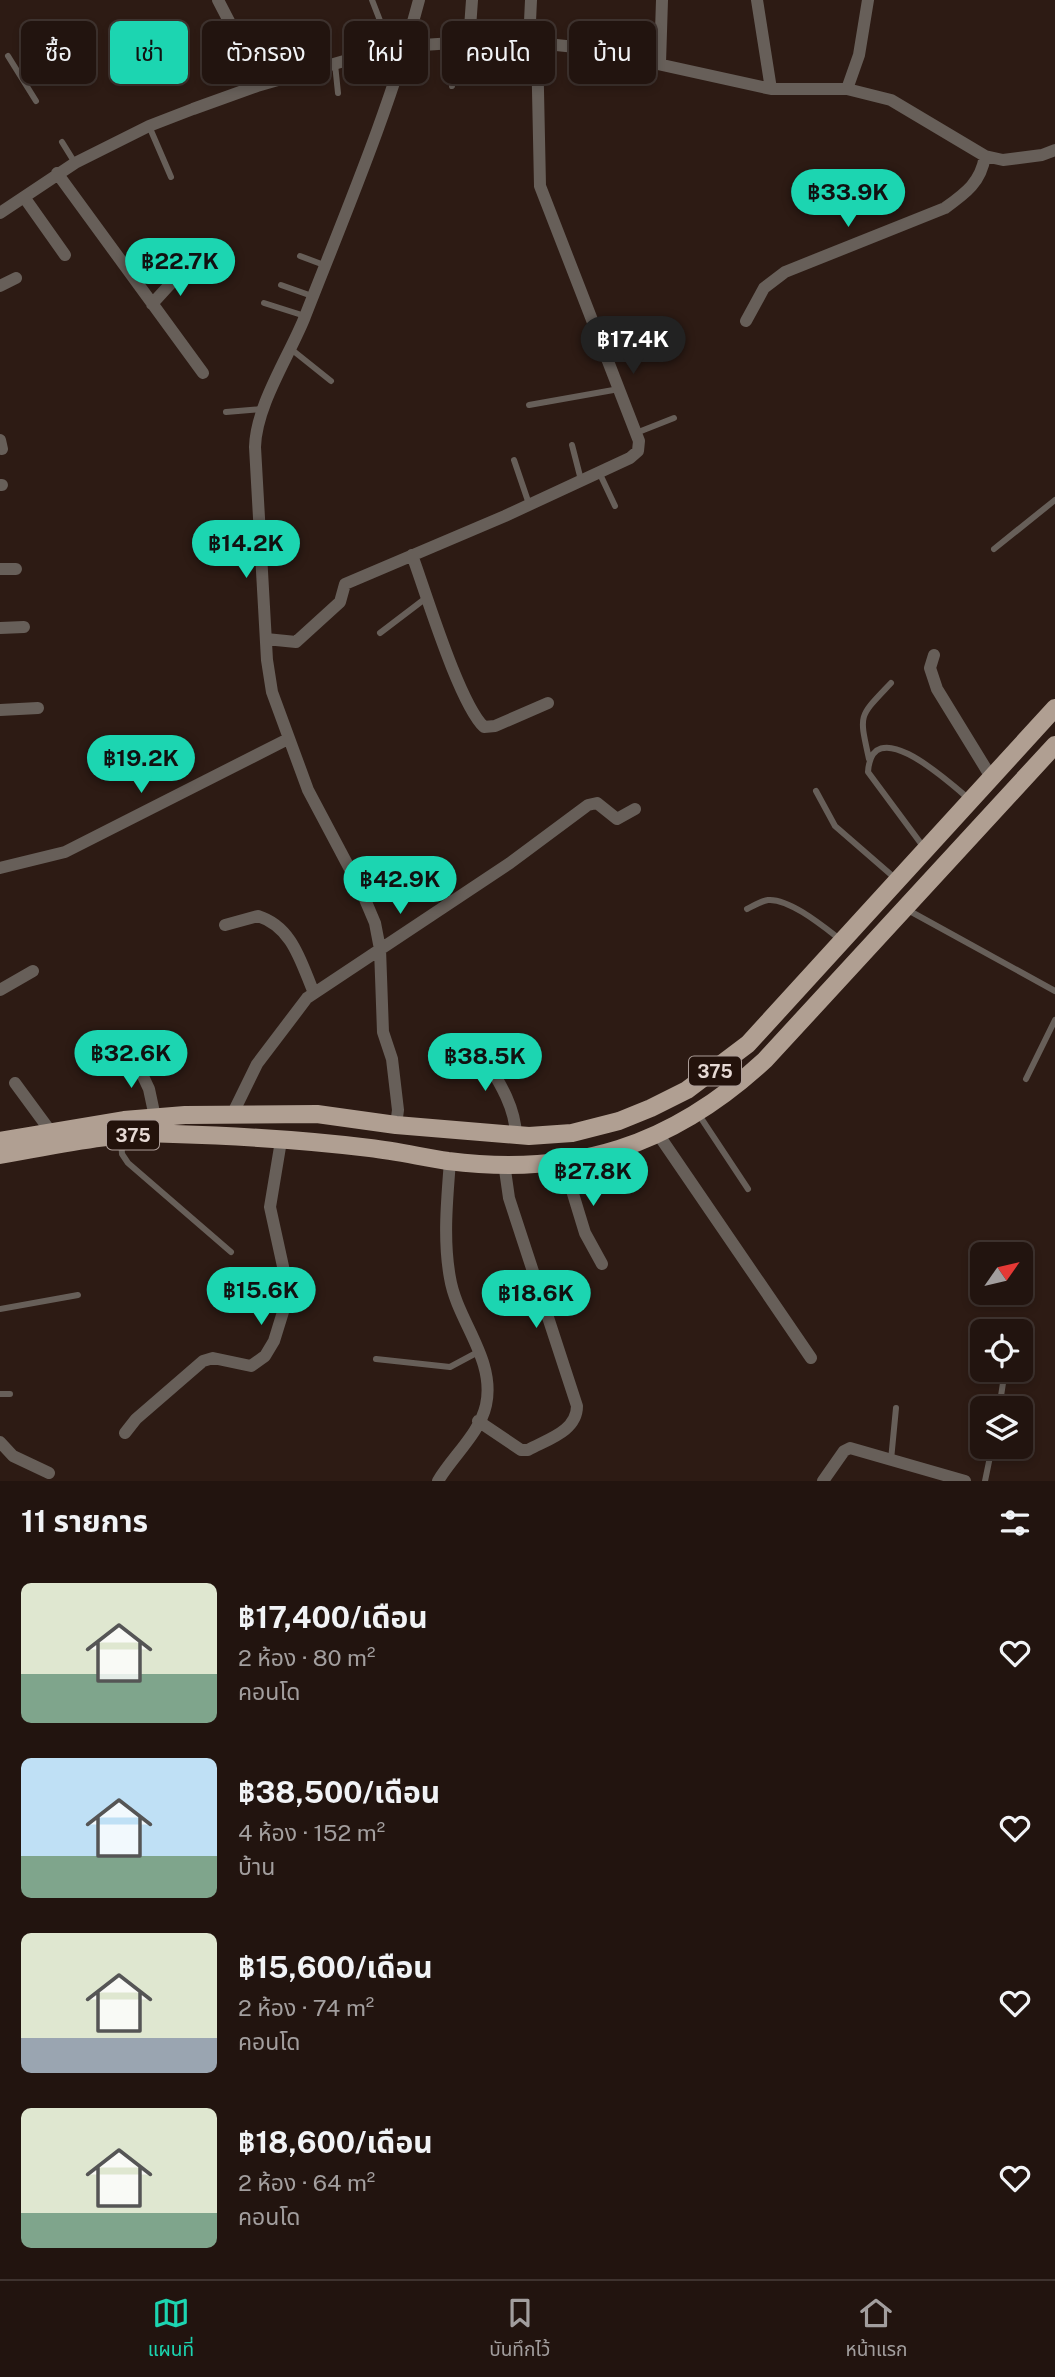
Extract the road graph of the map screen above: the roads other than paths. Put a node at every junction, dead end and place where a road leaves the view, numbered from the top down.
1 (218, 0) edge
2 (372, 0) edge
3 (419, 0) edge
4 (472, 0) edge
5 (531, 0) edge
6 (662, 0) edge
7 (757, 0) edge
8 (868, 0) edge
9 (229, 21) edge
10 (380, 21) edge
11 (414, 21) edge
12 (470, 21) edge
13 (532, 21) edge
14 (555, 45) edge
15 (8, 56) dead end
16 (344, 60) edge
17 (334, 62) junction
18 (660, 64) junction
19 (394, 84) edge
20 (535, 84) edge
21 (771, 89) junction
22 (847, 89) junction
23 (338, 93) dead end
24 (36, 101) dead end
25 (149, 126) junction
26 (62, 142) dead end
27 (1055, 150) edge
28 (985, 156) junction
29 (75, 163) junction
30 (57, 173) junction
31 (171, 177) dead end
32 (24, 197) junction
33 (0, 213) edge
34 (65, 255) dead end
35 (300, 256) dead end
36 (324, 265) junction
37 (184, 269) dead end
38 (16, 278) dead end
39 (281, 285) dead end
40 (0, 286) edge
41 (312, 296) junction
42 (264, 303) dead end
43 (152, 304) junction
44 (305, 316) junction
45 (746, 321) dead end
46 (659, 326) dead end
47 (599, 335) junction
48 (291, 349) junction
49 (203, 373) dead end
50 (331, 381) dead end
51 (620, 389) junction
52 (529, 405) dead end
53 (264, 409) junction
54 (226, 412) dead end
55 (674, 418) dead end
56 (636, 433) junction
57 (572, 445) dead end
58 (514, 460) dead end
59 (599, 472) junction
60 (581, 481) junction
61 (1055, 500) edge
62 (529, 505) junction
63 (615, 506) dead end
64 (994, 549) dead end
65 (412, 555) junction
66 (0, 569) edge
67 (16, 569) dead end
68 (427, 597) junction
69 (24, 627) dead end
70 (0, 628) edge
71 (380, 633) dead end
72 (266, 639) junction
73 (934, 655) dead end
74 (891, 683) dead end
75 (548, 703) dead end
76 (38, 708) dead end
77 (1055, 708) edge
78 (0, 710) edge
79 (288, 739) junction
80 (1055, 745) edge
81 (869, 759) junction
82 (991, 777) junction
83 (816, 791) dead end
84 (970, 800) junction
85 (635, 809) dead end
86 (925, 850) junction
87 (0, 868) edge
88 (897, 880) junction
89 (905, 908) junction
90 (747, 909) dead end
91 (225, 925) dead end
92 (842, 940) junction
93 (380, 949) junction
94 (33, 971) dead end
95 (0, 990) edge
96 (1055, 990) edge
97 (314, 993) junction
98 (1055, 1020) edge
99 (477, 1045) dead end
100 (133, 1055) dead end
101 (1026, 1079) dead end
102 (15, 1083) dead end
103 (697, 1113) junction
104 (232, 1115) junction
105 (155, 1117) junction
106 (396, 1125) junction
107 (51, 1132) junction
108 (657, 1134) junction
109 (516, 1135) junction
110 (121, 1136) junction
111 (0, 1141) edge
112 (281, 1141) junction
113 (0, 1155) edge
114 (450, 1161) junction
115 (563, 1161) junction
116 (504, 1163) junction
117 (748, 1189) dead end
118 (231, 1252) dead end
119 (602, 1264) dead end
120 (78, 1295) dead end
121 (0, 1309) edge
122 (479, 1352) junction
123 (811, 1358) dead end
124 (376, 1359) dead end
125 (0, 1394) edge
126 (10, 1394) dead end
127 (896, 1408) dead end
128 (478, 1421) junction
129 (125, 1433) dead end
130 (0, 1442) edge
131 (990, 1459) edge
132 (891, 1460) junction
133 (49, 1474) dead end
134 (438, 1481) edge
135 (823, 1481) edge
136 (965, 1481) edge
137 (985, 1481) edge

1 - 9 street
2 - 10 lane
3 - 11 street
4 - 12 street
5 - 13 street
6 - 18 street
7 - 21 street
8 - 22 street
14 - 18 street
15 - 24 lane
16 - 17 street
17 - 23 lane
17 - 25 street
18 - 21 street
19 - 36 street
20 - 47 street
21 - 22 street
22 - 28 street
25 - 29 street
25 - 31 lane
26 - 29 lane
27 - 28 street
28 - 45 street
29 - 30 street
30 - 32 street
30 - 43 street
32 - 33 street
32 - 34 street
35 - 36 lane
36 - 41 street
37 - 43 street
38 - 40 street
39 - 41 lane
41 - 44 street
42 - 44 lane
43 - 49 street
44 - 48 street
46 - 47 lane
47 - 51 street
48 - 50 lane
48 - 53 street
51 - 52 lane
51 - 56 street
53 - 54 lane
53 - 72 street
55 - 56 lane
56 - 59 street
57 - 60 lane
58 - 62 lane
59 - 60 street
59 - 63 lane
60 - 62 street
61 - 64 lane
62 - 65 street
65 - 68 street
65 - 72 street
66 - 67 street
68 - 71 lane
68 - 75 street
69 - 70 street
72 - 79 street
73 - 82 street
74 - 81 lane
76 - 78 street
77 - 82 main road, 375
79 - 87 street
79 - 93 street
80 - 89 main road, 375
81 - 84 lane
81 - 86 lane
82 - 84 main road, 375
83 - 88 lane
84 - 86 main road, 375
85 - 93 street
86 - 88 main road, 375
88 - 92 main road, 375
89 - 96 lane
89 - 103 main road, 375
90 - 92 lane
91 - 97 street
92 - 109 main road, 375
93 - 97 street
93 - 106 street
94 - 95 street
97 - 104 street
98 - 101 lane
99 - 109 street
100 - 105 street
102 - 107 street
103 - 108 main road, 375
103 - 117 lane
104 - 105 main road, 375
104 - 106 main road, 375
105 - 107 main road, 375
106 - 109 main road, 375
107 - 111 main road, 375
108 - 115 main road, 375
108 - 123 street
110 - 112 main road, 375
110 - 113 main road, 375
110 - 118 lane
112 - 114 main road, 375
112 - 129 street
114 - 116 main road, 375
114 - 122 street
115 - 116 main road, 375
115 - 119 street
116 - 128 street
120 - 121 lane
122 - 124 lane
122 - 128 street
125 - 126 lane
127 - 132 lane
128 - 134 street
130 - 133 street
131 - 137 lane
132 - 135 street
132 - 136 street

